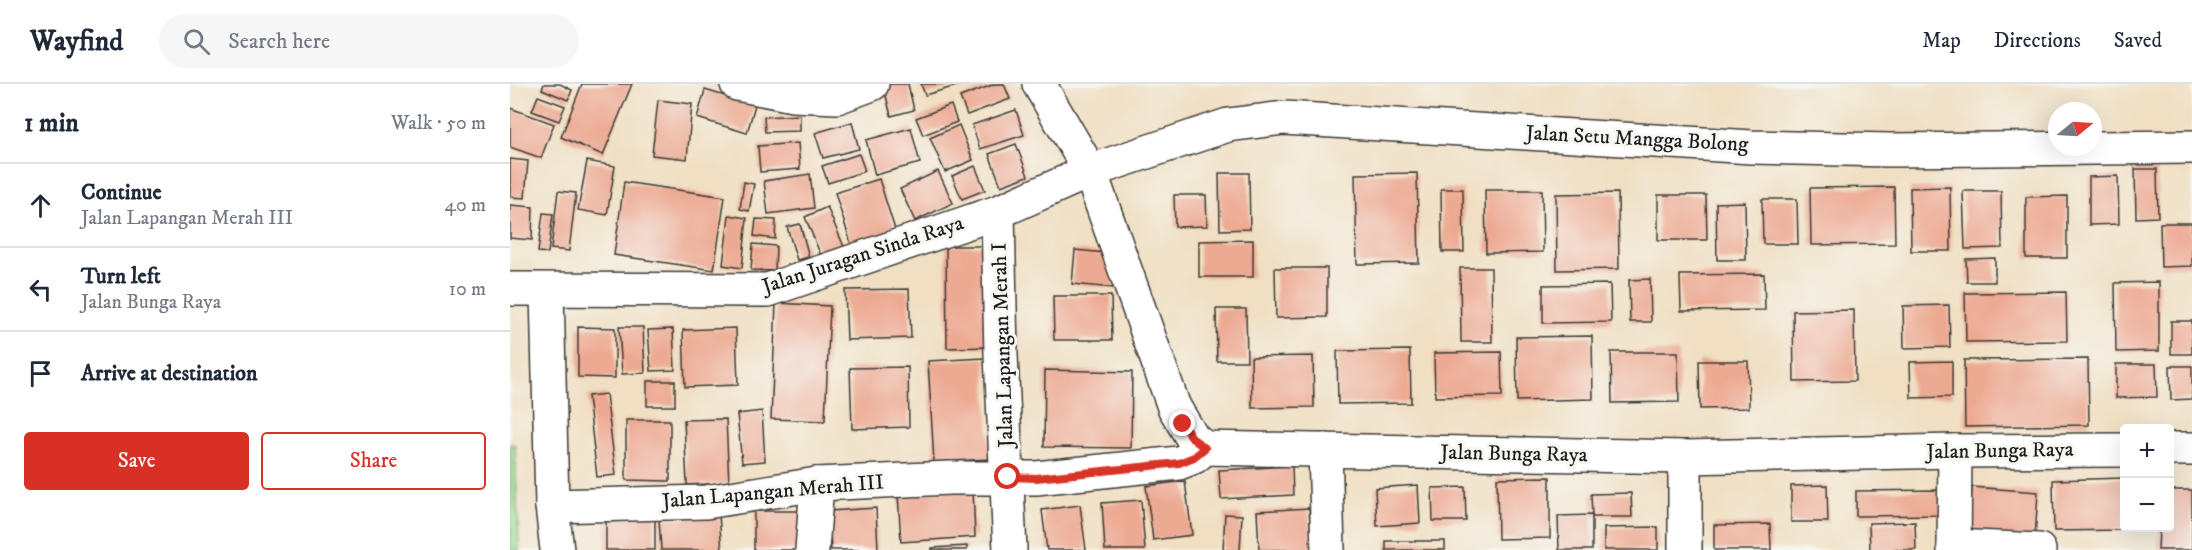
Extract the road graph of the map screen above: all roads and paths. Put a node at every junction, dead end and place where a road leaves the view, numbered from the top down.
1 (736, 84) edge
2 (873, 84) edge
3 (1039, 84) edge
4 (2192, 147) edge
5 (1090, 171) junction
6 (998, 212) junction
7 (510, 289) edge
8 (547, 290) junction
9 (1205, 448) junction
10 (2174, 449) edge
11 (2192, 449) edge
12 (1325, 450) junction
13 (2120, 450) edge
14 (1955, 451) junction
15 (1685, 457) junction
16 (1008, 477) junction
17 (817, 484) junction
18 (552, 506) junction
19 (1954, 548) edge
20 (556, 550) edge
21 (812, 550) edge
22 (1010, 550) edge
23 (1328, 550) edge
24 (1685, 550) edge
25 (2038, 550) edge

1 - 2 street
3 - 5 street
4 - 5 street, Jalan Setu Mangga Bolong
5 - 6 street, Jalan Setu Mangga Bolong
5 - 9 street
6 - 8 street, Jalan Juragan Sinda Raya
6 - 16 street, Jalan Lapangan Merah I
7 - 8 street, Jalan Juragan Sinda Raya
8 - 18 street
9 - 12 street, Jalan Bunga Raya
9 - 16 street, Jalan Lapangan Merah III
10 - 11 street
12 - 15 street, Jalan Bunga Raya
12 - 23 street
13 - 14 street, Jalan Bunga Raya
14 - 15 street, Jalan Bunga Raya
14 - 19 street
15 - 24 street
16 - 17 street, Jalan Lapangan Merah III
16 - 22 street, Jalan Lapangan Merah I
17 - 18 street, Jalan Lapangan Merah III
17 - 21 street
18 - 20 street
19 - 25 street

